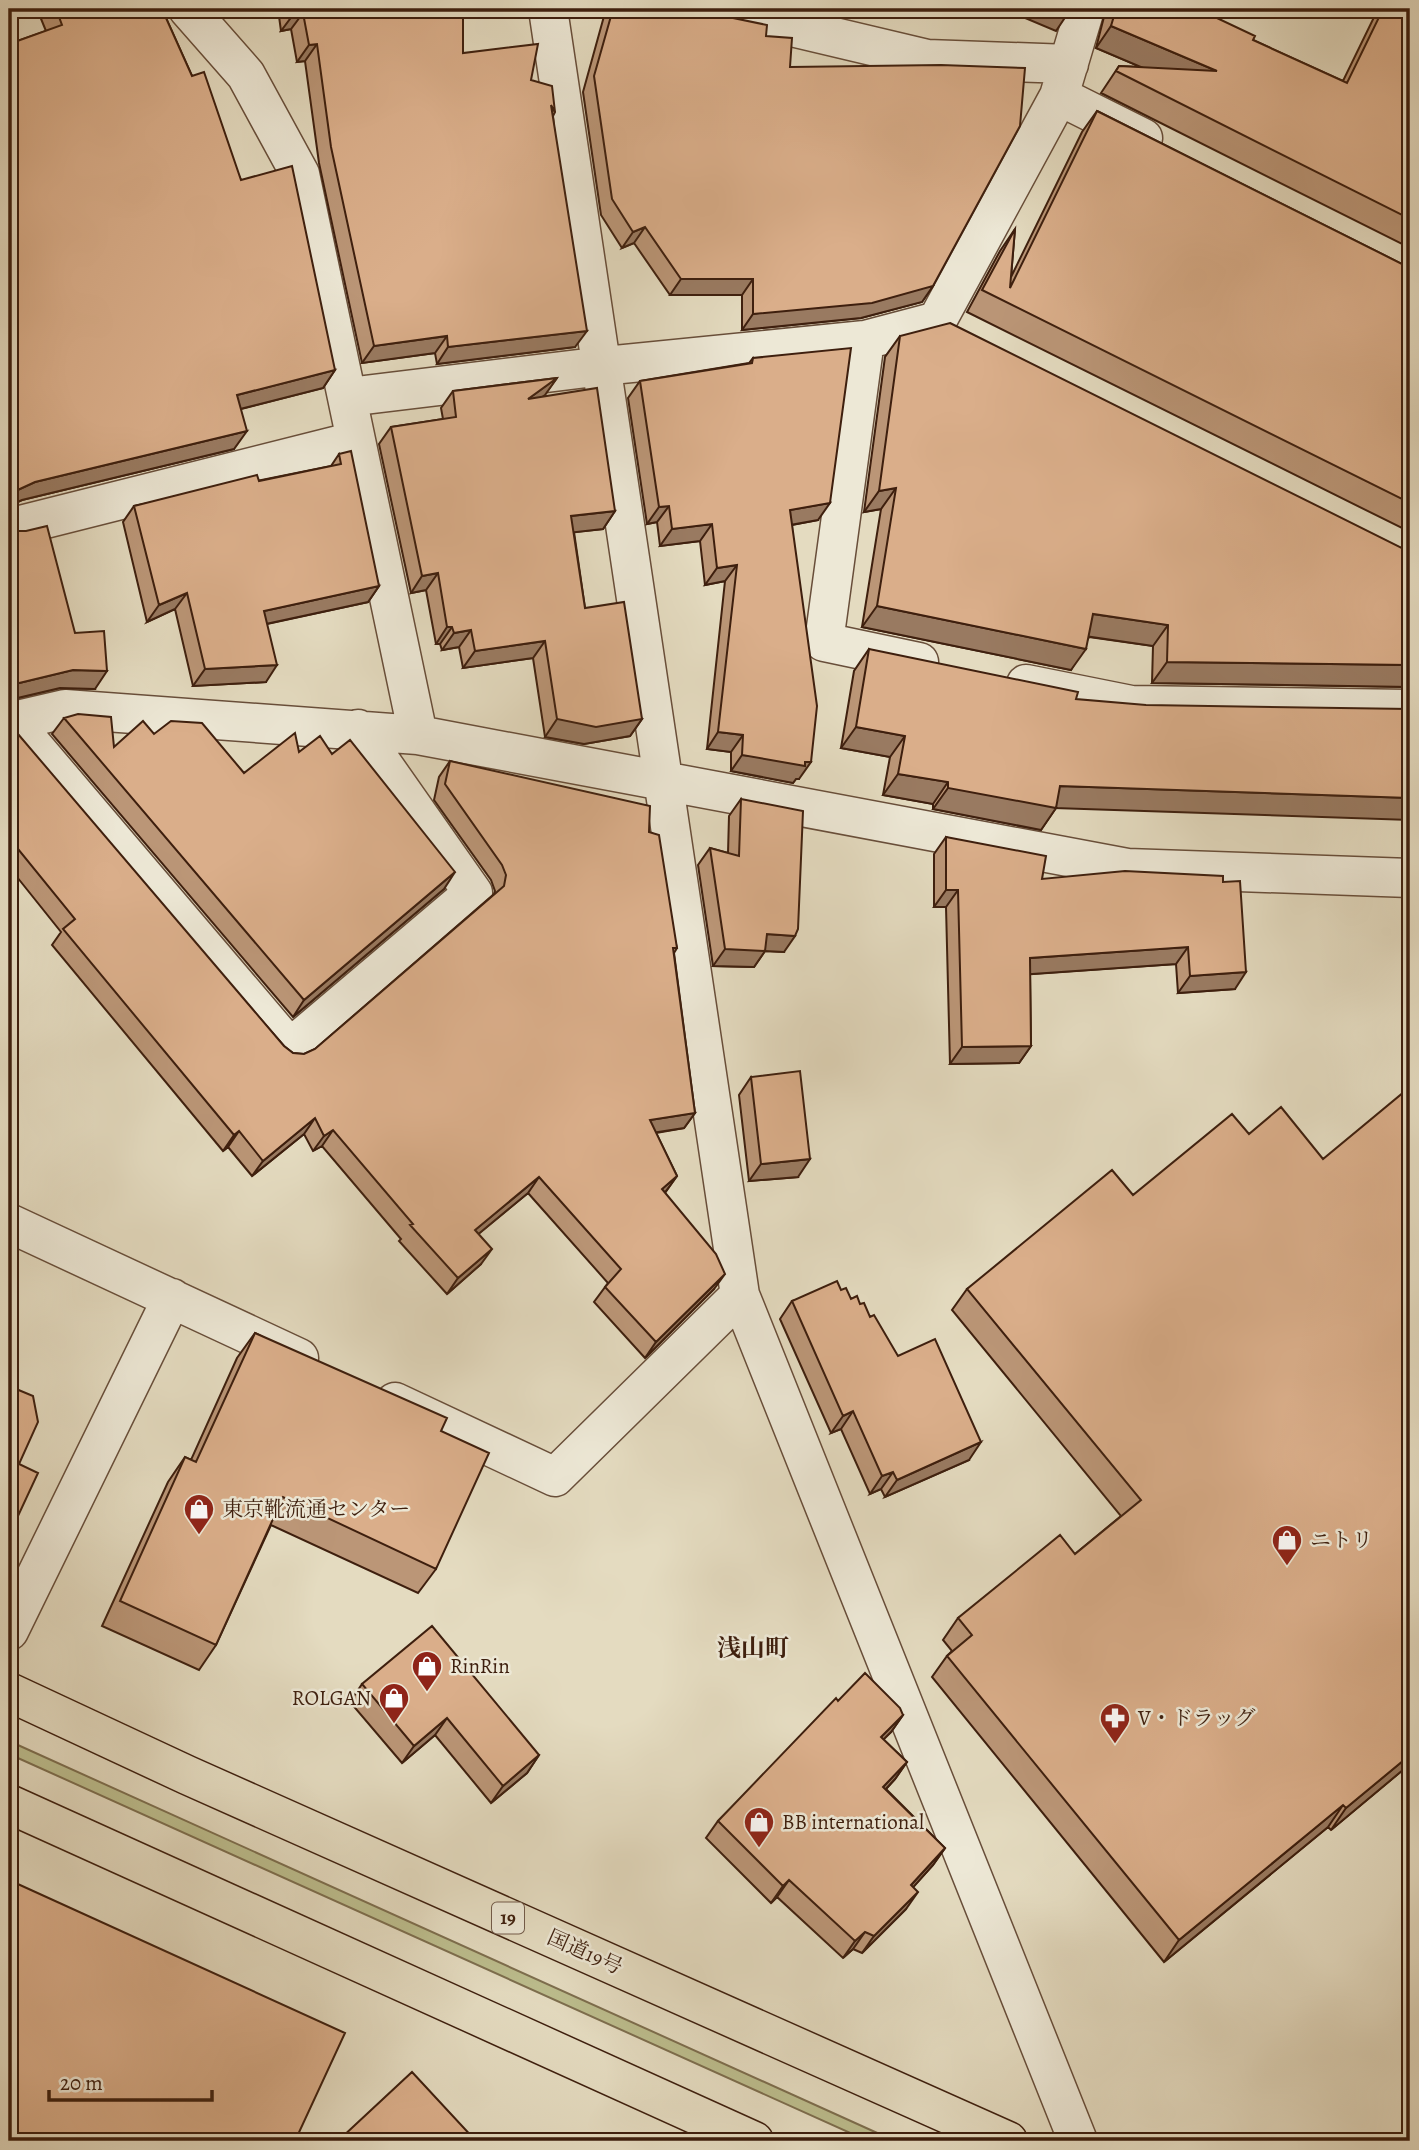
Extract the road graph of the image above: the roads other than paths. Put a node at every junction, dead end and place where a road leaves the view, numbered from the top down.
1 (188, 9) edge
2 (548, 9) edge
3 (716, 9) edge
4 (1085, 9) edge
5 (1064, 80) junction
6 (1180, 157) edge
7 (937, 321) junction
8 (866, 340) junction
9 (975, 340) edge
10 (603, 366) junction
11 (348, 397) junction
12 (355, 441) junction
13 (9, 528) edge
14 (957, 670) edge
15 (997, 678) edge
16 (1410, 709) edge
17 (11, 722) edge
18 (358, 729) junction
19 (418, 735) junction
20 (663, 780) junction
21 (1410, 878) edge
22 (9, 1223) edge
23 (740, 1295) junction
24 (172, 1298) junction
25 (9, 1632) edge
26 (9, 1692) edge
27 (9, 1804) edge
28 (754, 2141) edge
29 (1008, 2141) edge
30 (1078, 2141) edge

1 - 11 street
2 - 10 street
3 - 5 street
4 - 5 street
5 - 6 street
5 - 7 street
7 - 8 street
7 - 9 street
8 - 10 street
8 - 14 street
10 - 11 street
10 - 20 street
11 - 12 street
12 - 13 street
12 - 19 street
15 - 16 street
17 - 18 street
17 - 18 street
18 - 19 street
19 - 20 street
20 - 21 street
20 - 23 street
22 - 24 street
23 - 24 street
23 - 30 street
24 - 25 street
26 - 29 highway, 国道19号 / 19
27 - 28 highway

